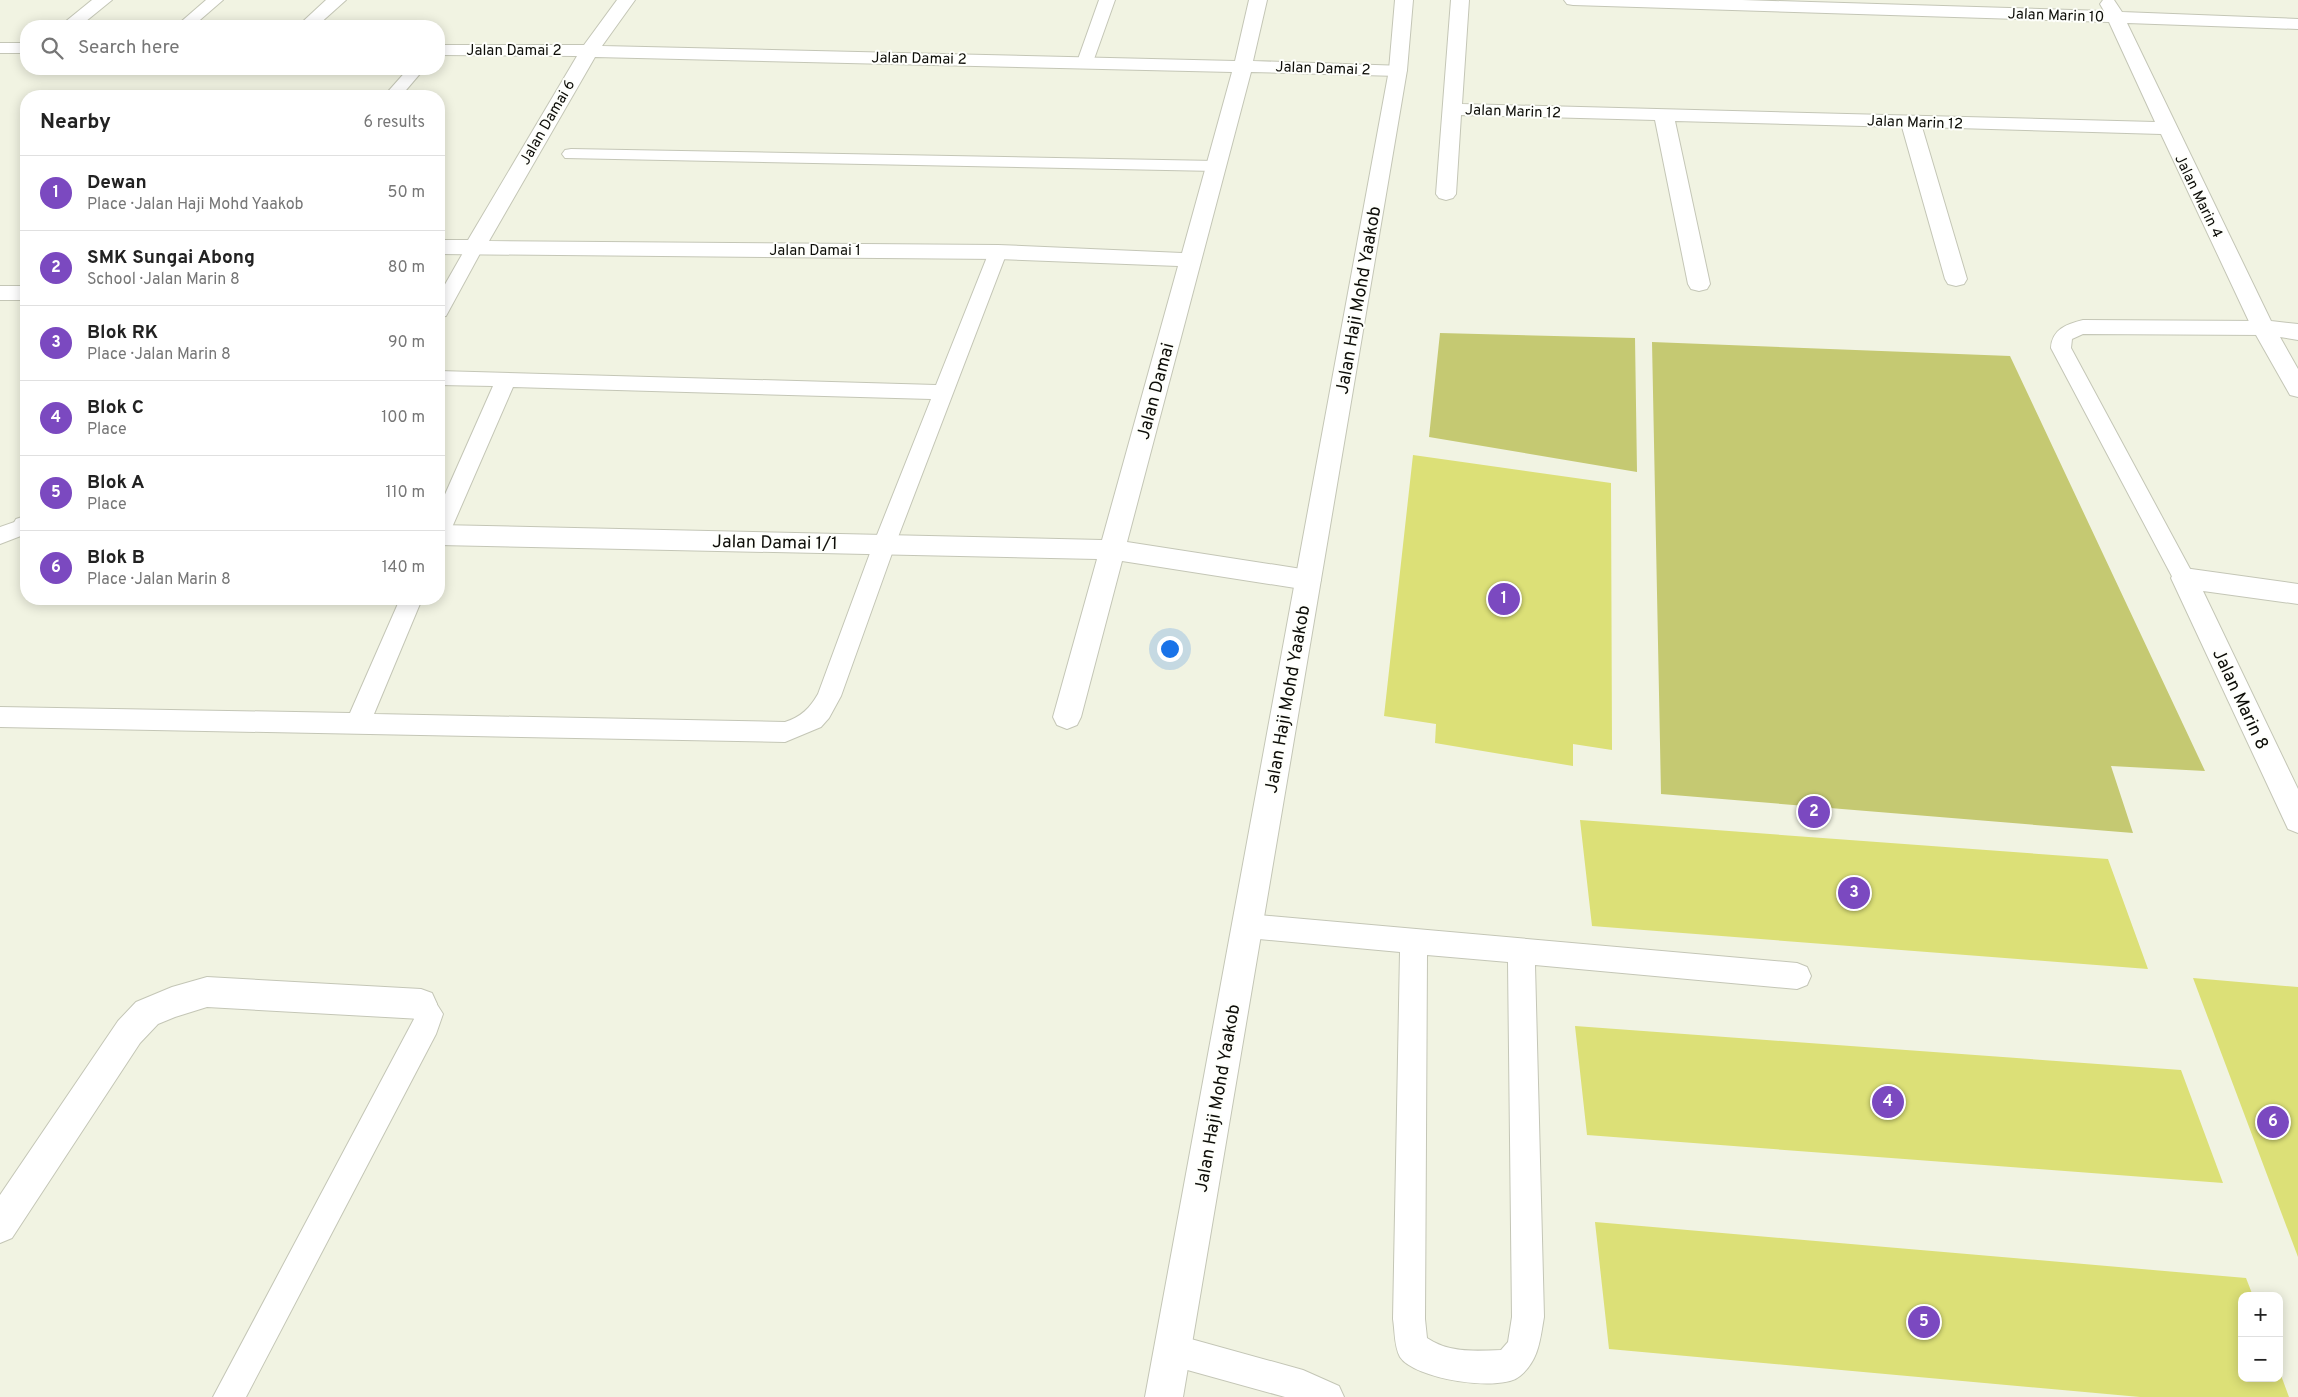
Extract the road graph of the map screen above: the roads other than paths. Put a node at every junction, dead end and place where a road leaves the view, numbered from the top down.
1 (103, 0) edge
2 (215, 0) edge
3 (337, 0) edge
4 (626, 0) edge
5 (1108, 0) edge
6 (1258, 0) edge
7 (1404, 0) edge
8 (1460, 0) edge
9 (1574, 0) edge
10 (2111, 8) edge
11 (77, 20) edge
12 (191, 20) edge
13 (314, 20) edge
14 (2298, 24) edge
15 (0, 48) edge
16 (20, 48) edge
17 (445, 50) edge
18 (589, 51) junction
19 (1085, 62) junction
20 (1243, 66) junction
21 (1398, 70) junction
22 (411, 75) edge
23 (397, 90) edge
24 (1452, 109) junction
25 (1664, 115) junction
26 (1910, 121) junction
27 (2166, 128) junction
28 (571, 154) dead end
29 (1216, 166) junction
30 (1446, 194) dead end
31 (445, 247) edge
32 (474, 248) junction
33 (998, 252) junction
34 (1191, 260) junction
35 (1956, 278) dead end
36 (1699, 284) dead end
37 (0, 293) edge
38 (20, 294) edge
39 (445, 300) edge
40 (2264, 328) junction
41 (2298, 332) edge
42 (445, 378) edge
43 (506, 380) junction
44 (2298, 388) edge
45 (943, 392) junction
46 (445, 520) edge
47 (20, 528) edge
48 (445, 534) edge
49 (0, 536) edge
50 (884, 545) junction
51 (1112, 550) junction
52 (2184, 578) junction
53 (1308, 580) junction
54 (2298, 594) edge
55 (408, 605) edge
56 (0, 717) edge
57 (1067, 717) dead end
58 (358, 724) junction
59 (2298, 820) edge
60 (1248, 926) junction
61 (1414, 940) junction
62 (1521, 950) junction
63 (1797, 976) dead end
64 (421, 1004) joint
65 (0, 1226) edge
66 (1173, 1350) junction
67 (229, 1397) edge
68 (1164, 1397) edge
69 (1328, 1397) edge

1 - 11 street
2 - 12 lane
3 - 13 street
4 - 18 street, Jalan Damai 6
5 - 19 lane
6 - 20 street
7 - 21 street, Jalan Haji Mohd Yaakob
8 - 24 street
9 - 10 street, Jalan Marin 10
10 - 14 street, Jalan Marin 10
10 - 27 street, Jalan Marin 4
15 - 16 street
17 - 18 street, Jalan Damai 2
18 - 19 street, Jalan Damai 2
18 - 32 street, Jalan Damai 6
19 - 20 street, Jalan Damai 2
20 - 21 street, Jalan Damai 2
20 - 29 street, Jalan Damai
21 - 53 street, Jalan Haji Mohd Yaakob
22 - 23 lane
24 - 25 street, Jalan Marin 12
24 - 30 street
25 - 26 street, Jalan Marin 12
25 - 36 street
26 - 27 street, Jalan Marin 12
26 - 35 street
27 - 40 street, Jalan Marin 4
28 - 29 lane
29 - 34 street, Jalan Damai
31 - 32 street, Jalan Damai 1
32 - 33 street, Jalan Damai 1
32 - 39 lane
33 - 34 street, Jalan Damai 1
33 - 45 lane
34 - 51 street, Jalan Damai
37 - 38 street
40 - 41 street
40 - 44 street, Jalan Marin 4
40 - 52 lane
42 - 43 lane
43 - 45 lane
43 - 46 lane
45 - 50 lane
47 - 49 lane
48 - 50 street, Jalan Damai 1/1
50 - 51 street, Jalan Damai 1/1
50 - 58 lane
51 - 53 street, Jalan Damai 1/1
51 - 57 street, Jalan Damai
52 - 54 street
52 - 59 street, Jalan Marin 8
53 - 60 street, Jalan Haji Mohd Yaakob
55 - 58 lane
56 - 58 lane
60 - 61 lane
60 - 66 street, Jalan Haji Mohd Yaakob
61 - 62 lane
61 - 62 lane
62 - 63 lane
64 - 65 street
64 - 67 lane
66 - 68 street, Jalan Haji Mohd Yaakob
66 - 69 lane

